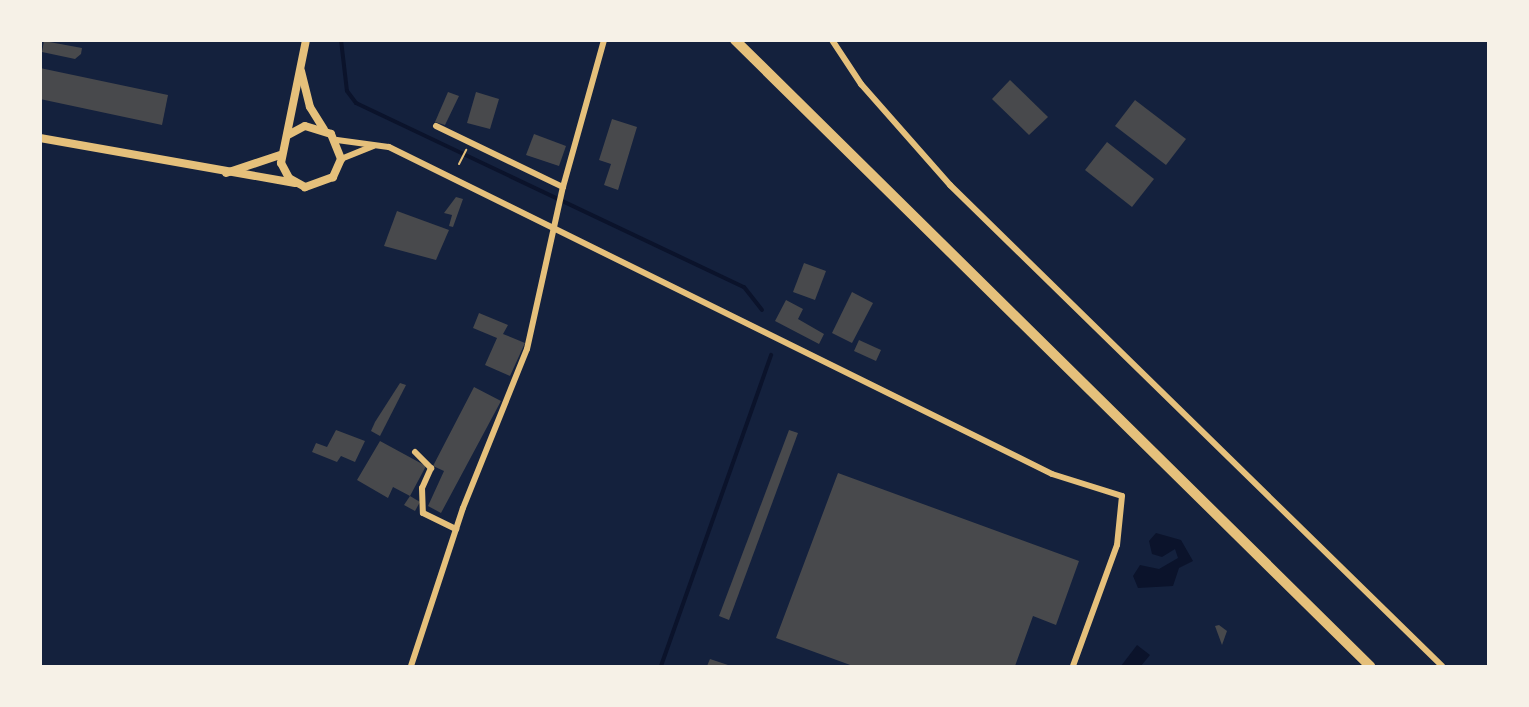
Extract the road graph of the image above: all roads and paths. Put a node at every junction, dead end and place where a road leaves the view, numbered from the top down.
1 (306, 40) edge
2 (604, 40) edge
3 (735, 40) edge
4 (832, 40) edge
5 (300, 65) junction
6 (436, 126) dead end
7 (324, 129) junction
8 (288, 135) junction
9 (40, 138) edge
10 (337, 141) junction
11 (375, 145) junction
12 (466, 149) dead end
13 (280, 155) junction
14 (341, 159) junction
15 (459, 164) dead end
16 (222, 174) junction
17 (295, 183) junction
18 (563, 187) junction
19 (556, 227) junction
20 (415, 452) dead end
21 (456, 529) junction
22 (411, 666) edge
23 (1073, 666) edge
24 (1370, 666) edge
25 (1442, 666) edge

1 - 5 street
2 - 18 street
3 - 24 main road
4 - 25 street
5 - 7 street
5 - 8 street
6 - 18 street
7 - 8 street
7 - 10 street
8 - 13 street
9 - 16 street
10 - 11 street
10 - 14 street
11 - 14 street
11 - 19 street
12 - 15 path
13 - 16 street
13 - 17 street
14 - 17 street
16 - 17 street
18 - 19 street
19 - 21 street
19 - 23 street
20 - 21 street
21 - 22 street

